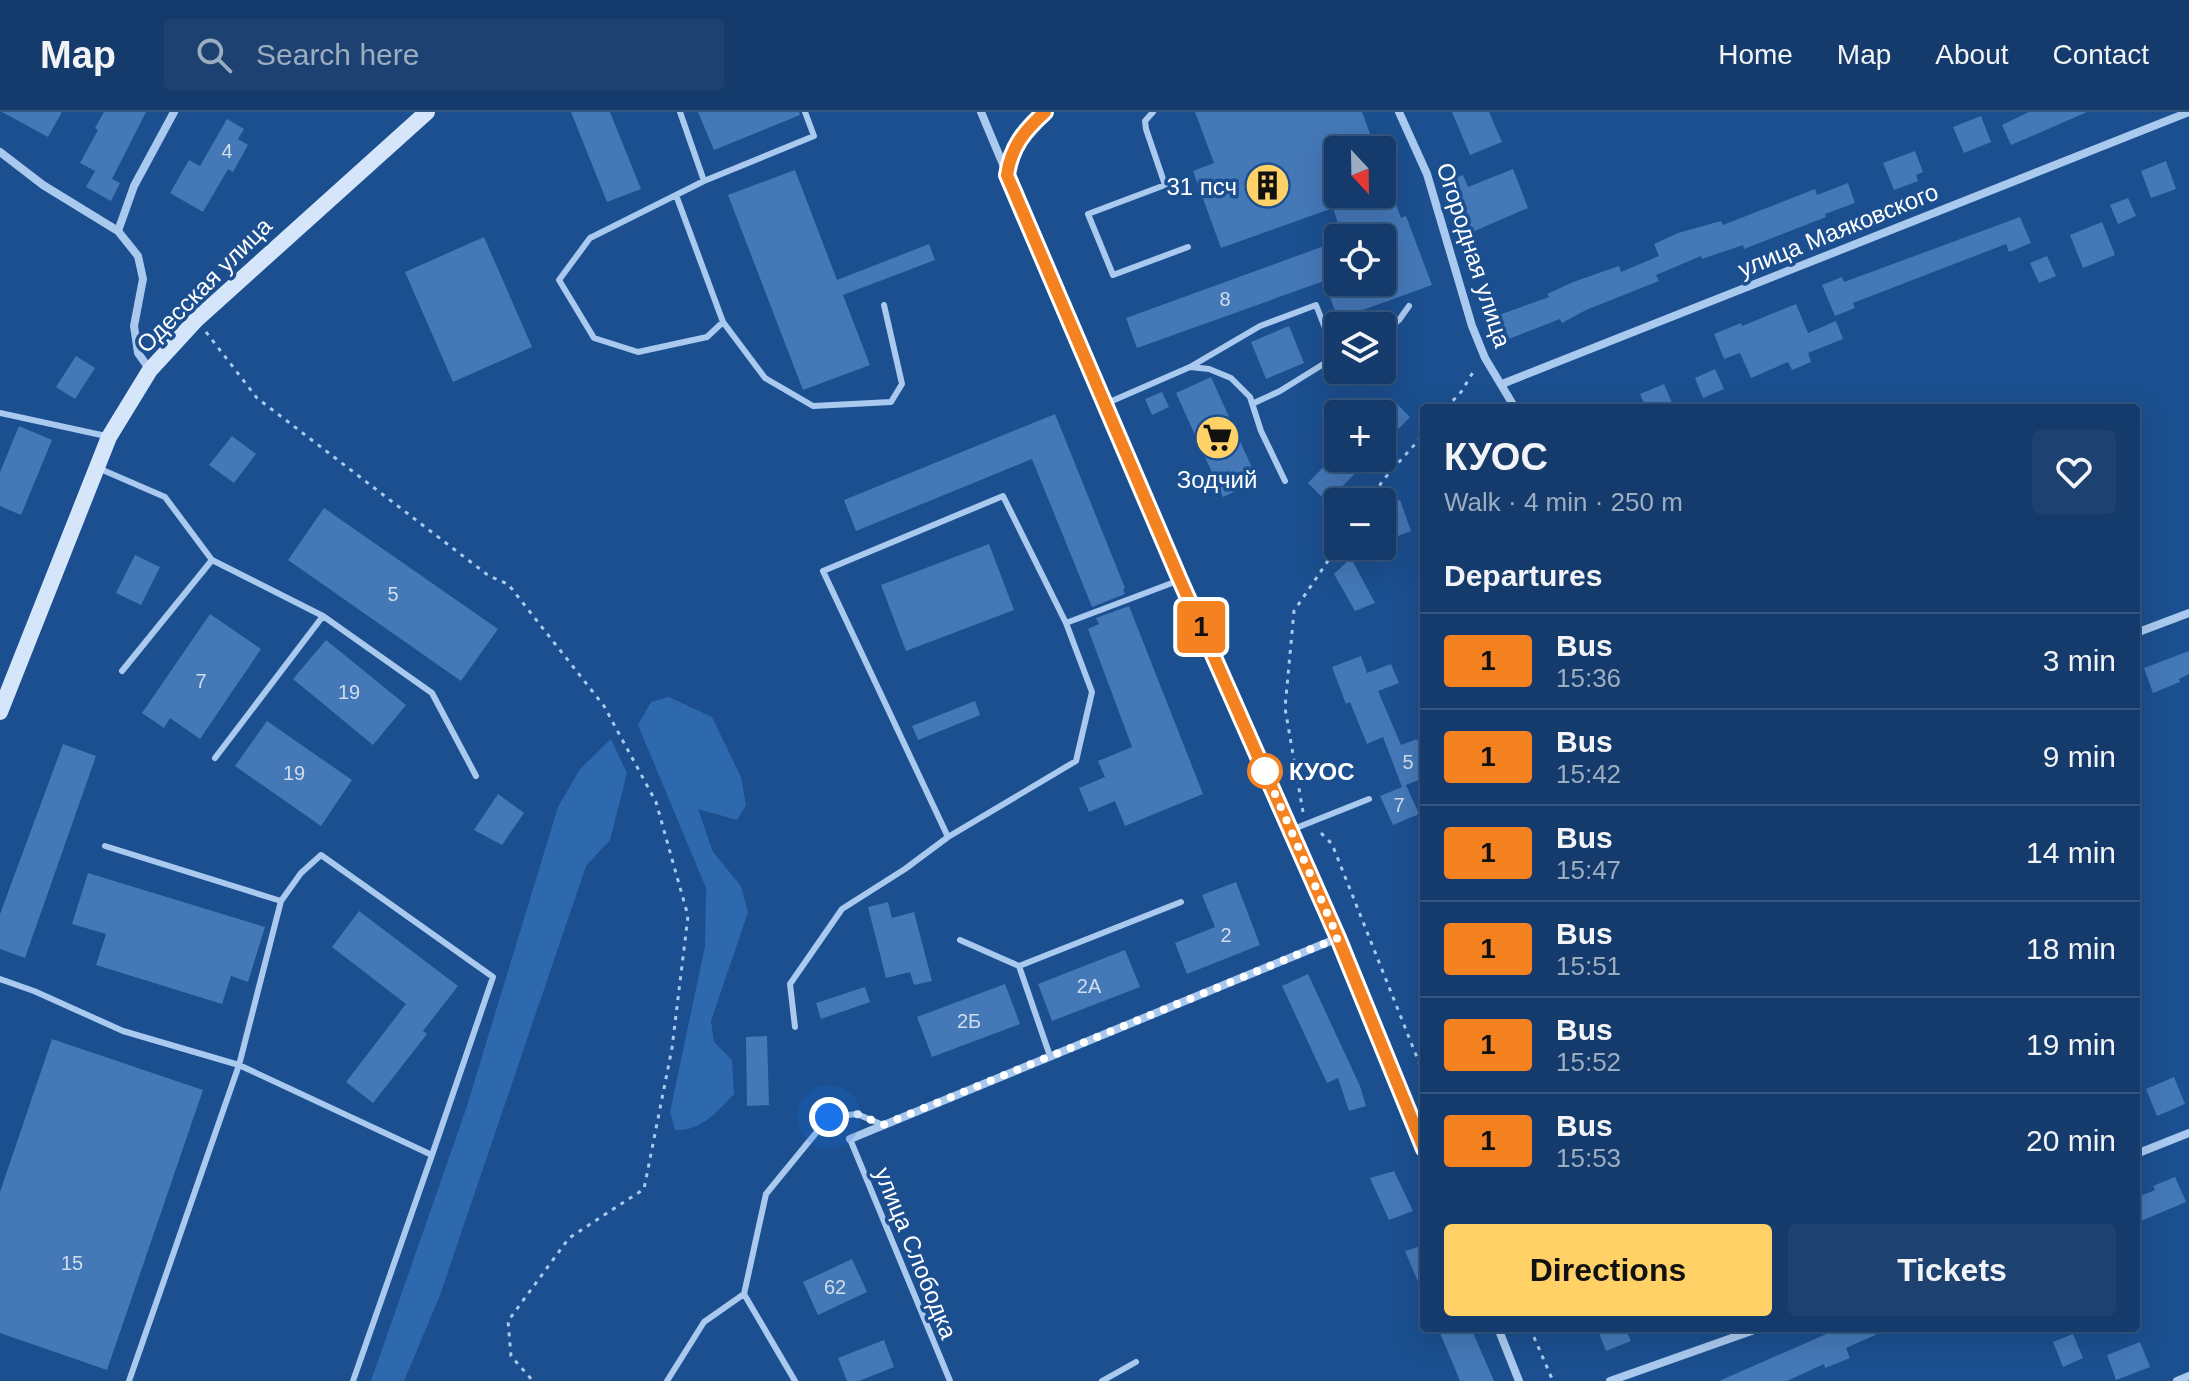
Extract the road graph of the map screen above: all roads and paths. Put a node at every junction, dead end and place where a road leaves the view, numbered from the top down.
1 (174, 112) edge
2 (427, 112) edge
3 (680, 112) edge
4 (805, 112) edge
5 (981, 112) edge
6 (1045, 112) edge
7 (1153, 112) edge
8 (1399, 112) edge
9 (2189, 112) edge
10 (0, 152) edge
11 (1007, 175) junction
12 (704, 181) junction
13 (676, 195) junction
14 (118, 231) junction
15 (1188, 247) dead end
16 (884, 305) dead end
17 (1409, 306) dead end
18 (196, 320) junction
19 (723, 322) junction
20 (1396, 322) edge
21 (1324, 324) edge
22 (1480, 346) junction
23 (1324, 364) edge
24 (1190, 367) junction
25 (150, 370) junction
26 (1502, 384) junction
27 (1254, 403) junction
28 (1105, 404) junction
29 (1450, 404) edge
30 (1513, 404) edge
31 (0, 413) edge
32 (109, 437) junction
33 (1420, 438) edge
34 (98, 468) junction
35 (1285, 481) dead end
36 (1378, 488) edge
37 (212, 560) junction
38 (1180, 580) junction
39 (2189, 613) edge
40 (323, 616) junction
41 (1066, 623) junction
42 (2140, 631) edge
43 (122, 671) dead end
44 (0, 712) edge
45 (215, 758) dead end
46 (476, 776) dead end
47 (1369, 799) dead end
48 (1291, 830) junction
49 (948, 837) junction
50 (105, 846) dead end
51 (281, 901) junction
52 (1181, 902) dead end
53 (1338, 938) junction
54 (960, 940) dead end
55 (1019, 966) junction
56 (0, 979) edge
57 (795, 1027) dead end
58 (1050, 1056) junction
59 (239, 1065) junction
60 (883, 1125) junction
61 (2189, 1133) edge
62 (1420, 1138) edge
63 (850, 1139) joint
64 (2140, 1152) edge
65 (432, 1155) junction
66 (744, 1294) junction
67 (1500, 1332) edge
68 (1532, 1332) edge
69 (1749, 1332) edge
70 (1136, 1362) dead end
71 (2189, 1376) edge
72 (129, 1381) edge
73 (353, 1381) edge
74 (533, 1381) edge
75 (667, 1381) edge
76 (795, 1381) edge
77 (950, 1381) edge
78 (1102, 1381) edge
79 (1519, 1381) edge
80 (1553, 1381) edge
81 (1610, 1381) edge
82 (2177, 1381) edge

1 - 14 street
2 - 18 main road, Одесская улица
3 - 12 lane
4 - 12 lane
5 - 11 street
6 - 11 street
7 - 15 lane
8 - 22 street, Огородная улица
9 - 26 street, улица Маяковского
10 - 14 street
11 - 28 street
12 - 13 lane
13 - 19 lane
13 - 19 lane
14 - 25 street
16 - 19 lane
17 - 20 lane
18 - 25 main road, Одесская улица
18 - 74 path
21 - 24 lane
22 - 26 street, Огородная улица
22 - 29 path
23 - 27 lane
24 - 27 lane
24 - 28 lane
25 - 32 main road, Одесская улица
26 - 30 street, Огородная улица
27 - 35 lane
28 - 38 street
31 - 32 lane
32 - 34 main road, Одесская улица
33 - 36 path
34 - 37 lane
34 - 44 main road, Одесская улица
37 - 40 lane
37 - 43 lane
38 - 41 lane
38 - 48 street
39 - 42 street
40 - 45 lane
40 - 46 lane
41 - 49 lane
41 - 49 lane
47 - 48 lane
48 - 53 street
49 - 57 lane
50 - 51 lane
51 - 59 lane
51 - 65 lane
52 - 55 lane
53 - 58 street
53 - 62 street
54 - 55 lane
55 - 58 lane
56 - 59 lane
58 - 60 street
59 - 65 lane
59 - 72 lane
60 - 63 street
60 - 66 lane
61 - 64 street
63 - 77 lane, улица Слободка
65 - 73 lane
66 - 75 lane
66 - 76 lane
67 - 79 street
68 - 80 path
69 - 81 street
70 - 78 lane
71 - 82 street

